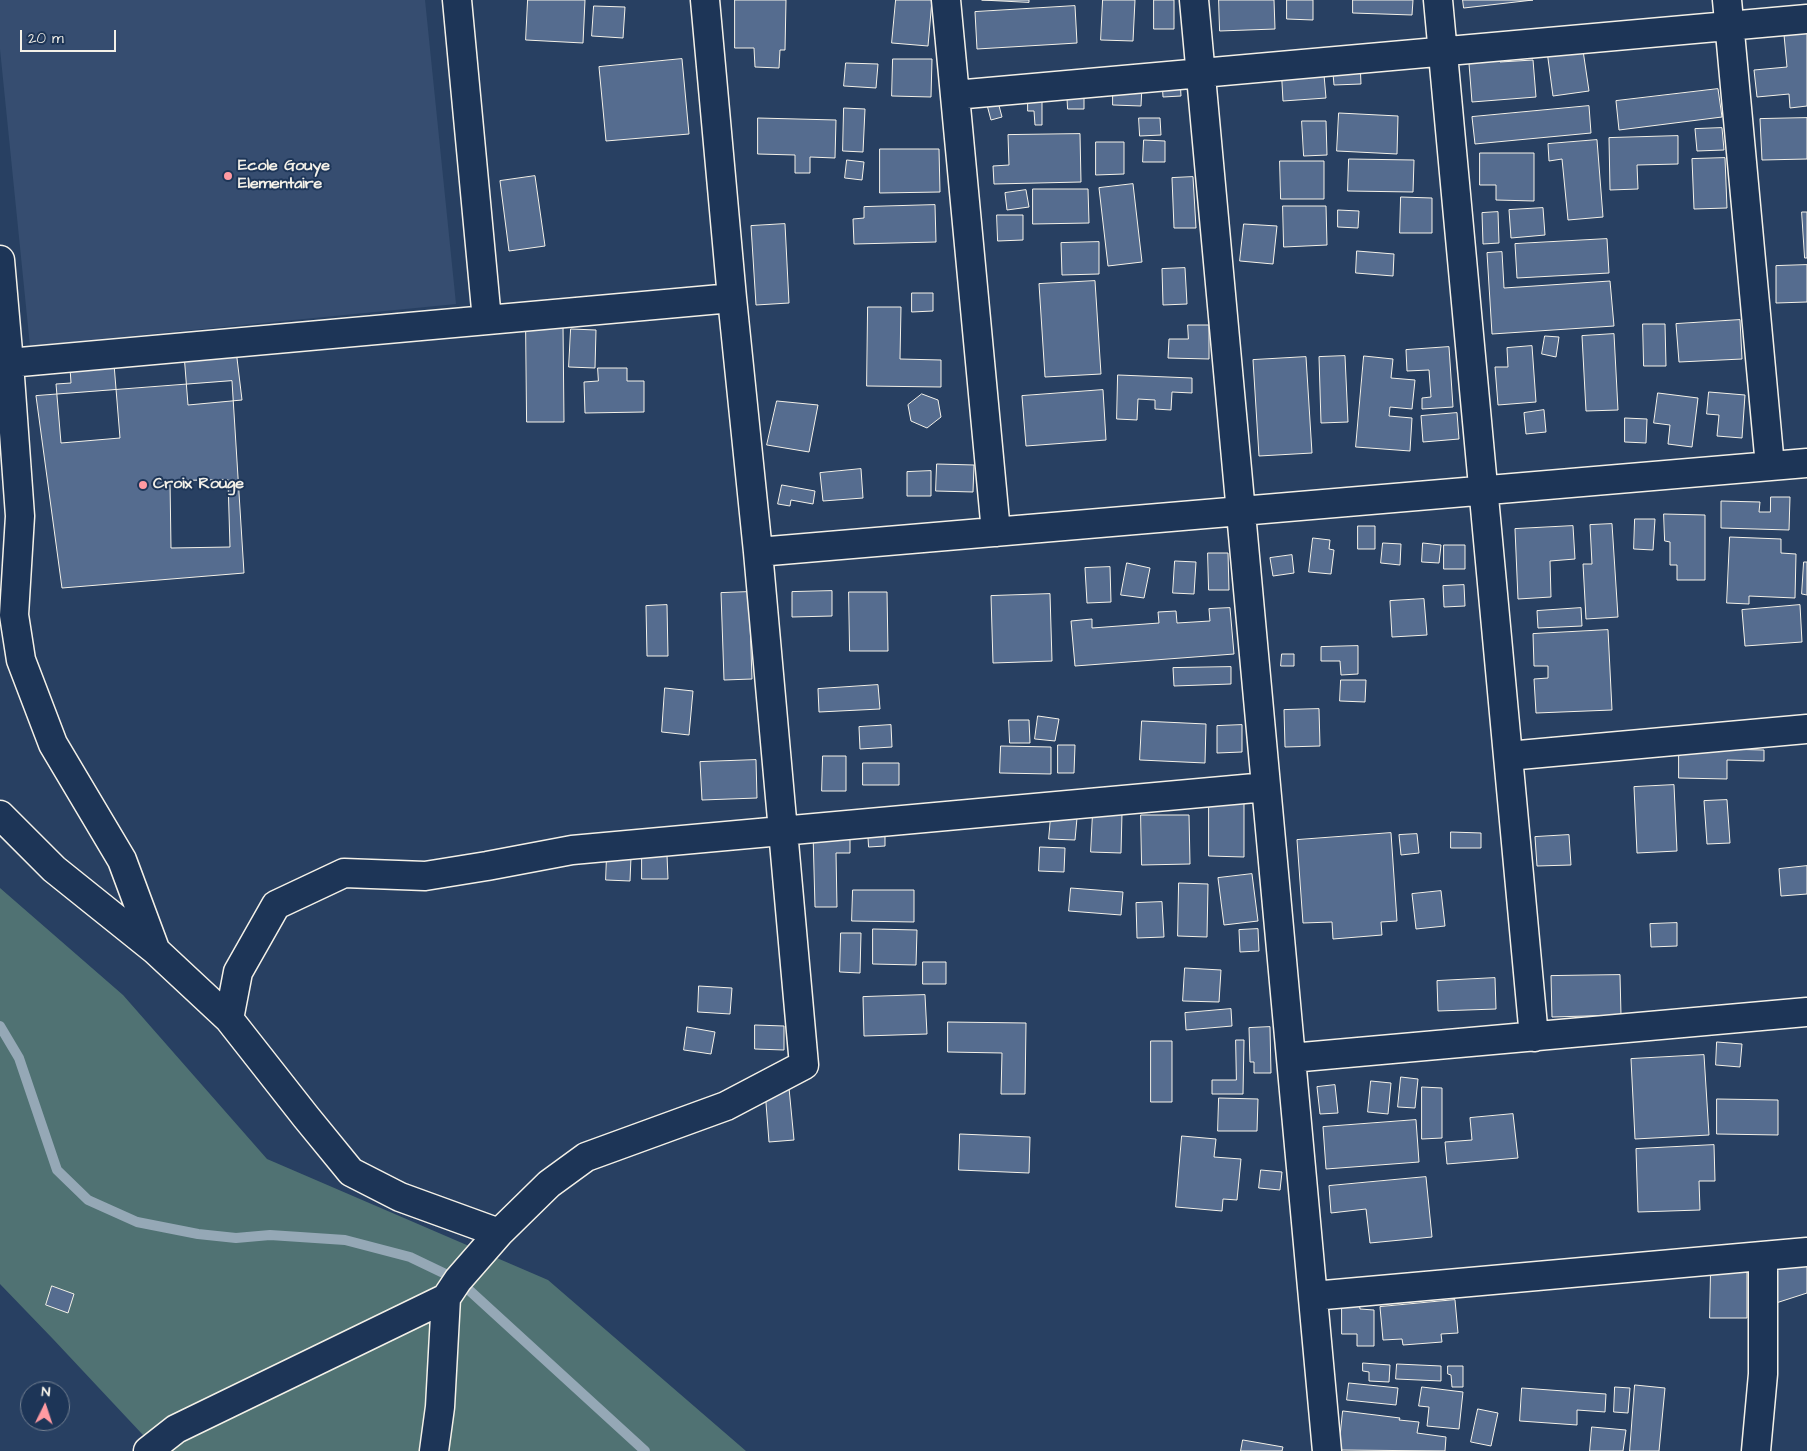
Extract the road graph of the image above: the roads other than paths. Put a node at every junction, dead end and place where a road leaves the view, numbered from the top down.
1 (457, 0) edge
2 (705, 0) edge
3 (946, 0) edge
4 (1194, 0) edge
5 (1438, 0) edge
6 (1728, 13) edge
7 (1807, 19) edge
8 (1443, 52) junction
9 (1200, 73) junction
10 (955, 96) junction
11 (0, 260) edge
12 (732, 298) junction
13 (487, 320) junction
14 (9, 363) junction
15 (1807, 463) edge
16 (1770, 466) junction
17 (1484, 490) junction
18 (1241, 511) junction
19 (996, 532) junction
20 (758, 552) junction
21 (1807, 729) edge
22 (1508, 756) junction
23 (1266, 787) junction
24 (0, 816) edge
25 (782, 831) junction
26 (155, 950) junction
27 (1807, 1012) edge
28 (229, 1019) junction
29 (1534, 1037) junction
30 (1291, 1058) junction
31 (500, 1233) junction
32 (1807, 1252) edge
33 (1763, 1256) junction
34 (1313, 1296) junction
35 (446, 1298) junction
36 (148, 1451) edge
37 (434, 1451) edge
38 (1328, 1451) edge
39 (1756, 1451) edge

1 - 13 street
2 - 12 street
3 - 10 street
4 - 9 street
5 - 8 street
6 - 7 street
6 - 8 street
6 - 16 street
8 - 9 street
8 - 17 street
9 - 10 street
9 - 18 street
10 - 19 street
11 - 14 street
12 - 13 street
12 - 20 street
13 - 14 street
14 - 26 street
15 - 16 street
16 - 17 street
17 - 18 street
17 - 22 street
18 - 19 street
18 - 23 street
19 - 20 street
20 - 25 street
21 - 22 street
22 - 29 street
23 - 25 street
23 - 30 street
24 - 26 street
25 - 28 street
25 - 31 street
26 - 28 street
27 - 29 street
28 - 31 street
29 - 30 street
30 - 34 street
31 - 35 street
32 - 33 street
33 - 34 street
33 - 39 street
34 - 38 street
35 - 36 street
35 - 37 street

